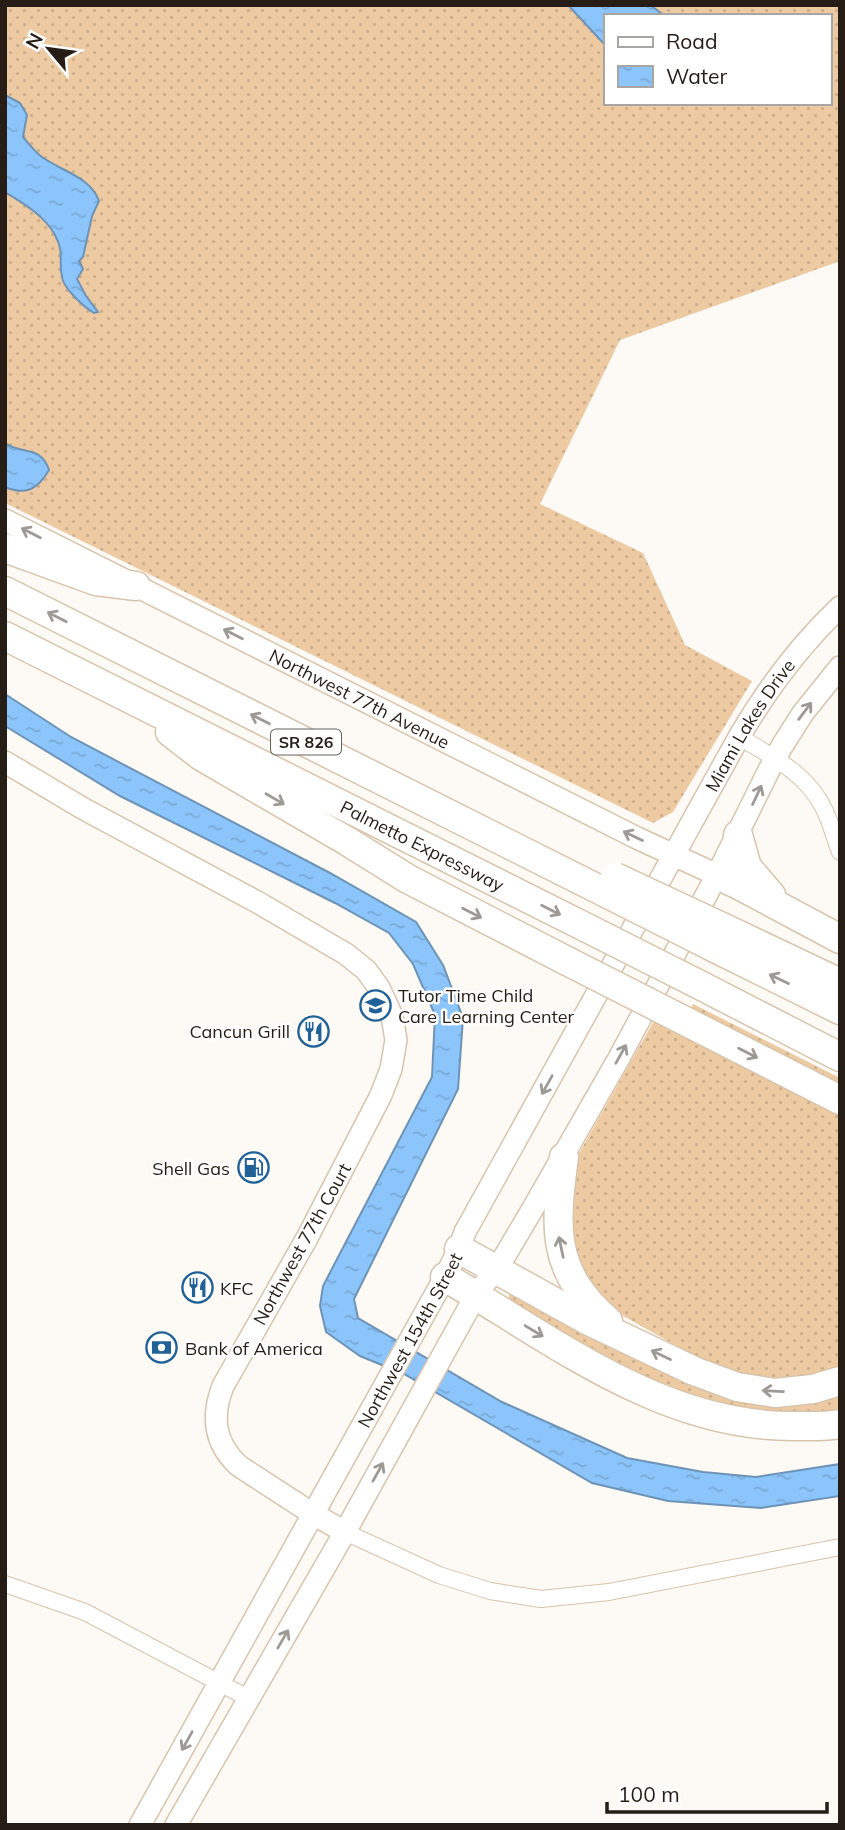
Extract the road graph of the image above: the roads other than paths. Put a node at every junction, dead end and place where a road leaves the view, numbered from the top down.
1 (5, 520) edge
2 (5, 548) edge
3 (135, 586) junction
4 (5, 591) edge
5 (840, 607) edge
6 (5, 636) edge
7 (840, 667) edge
8 (118, 692) junction
9 (739, 737) junction
10 (775, 758) junction
11 (5, 762) edge
12 (738, 835) junction
13 (840, 852) edge
14 (674, 855) junction
15 (717, 875) junction
16 (779, 906) junction
17 (719, 937) junction
18 (840, 939) edge
19 (840, 984) edge
20 (840, 1010) edge
21 (840, 1057) edge
22 (840, 1100) edge
23 (564, 1157) junction
24 (459, 1249) junction
25 (494, 1270) junction
26 (445, 1277) junction
27 (476, 1295) junction
28 (628, 1339) junction
29 (840, 1381) edge
30 (840, 1424) edge
31 (313, 1514) junction
32 (345, 1532) junction
33 (840, 1547) edge
34 (5, 1584) edge
35 (220, 1682) junction
36 (248, 1698) junction
37 (140, 1825) edge
38 (176, 1825) edge

3 -> 1 main road, Northwest 77th Avenue
2 - 3 highway
14 -> 3 main road, Northwest 77th Avenue
17 -> 4 highway, SR 826, bridge
5 - 9 main road, Miami Lakes Drive
6 - 8 highway, Palmetto Expressway / SR 826
10 -> 7 main road
8 -> 21 highway, Palmetto Expressway / SR 826, bridge
8 -> 22 highway, bridge
9 - 10 street
9 - 14 main road, Miami Lakes Drive
12 -> 10 main road
10 - 13 street
11 - 31 main road, Northwest 77th Court
12 - 15 main road
12 - 16 highway
14 - 15 main road, Northwest 77th Avenue
14 -> 24 main road, Northwest 154th Street
15 - 16 highway
23 -> 15 main road, Northwest 154th Street
16 - 18 highway
17 - 19 highway
20 -> 17 highway, SR 826
23 - 25 main road, Northwest 154th Street
28 -> 23 highway
24 - 25 highway
24 - 26 main road, Northwest 154th Street
25 - 27 main road, Northwest 154th Street
25 - 28 highway
26 - 27 highway
26 - 31 main road, Northwest 154th Street
27 -> 30 highway
32 -> 27 main road, Northwest 154th Street
29 -> 28 highway
31 - 32 main road, Northwest 77th Court
31 - 35 main road, Northwest 154th Street
32 - 33 street, Northwest 77th Court
36 -> 32 main road, Northwest 154th Street
34 - 35 street
35 - 36 street
35 -> 37 main road, Northwest 154th Street
36 - 38 main road, Northwest 154th Street

